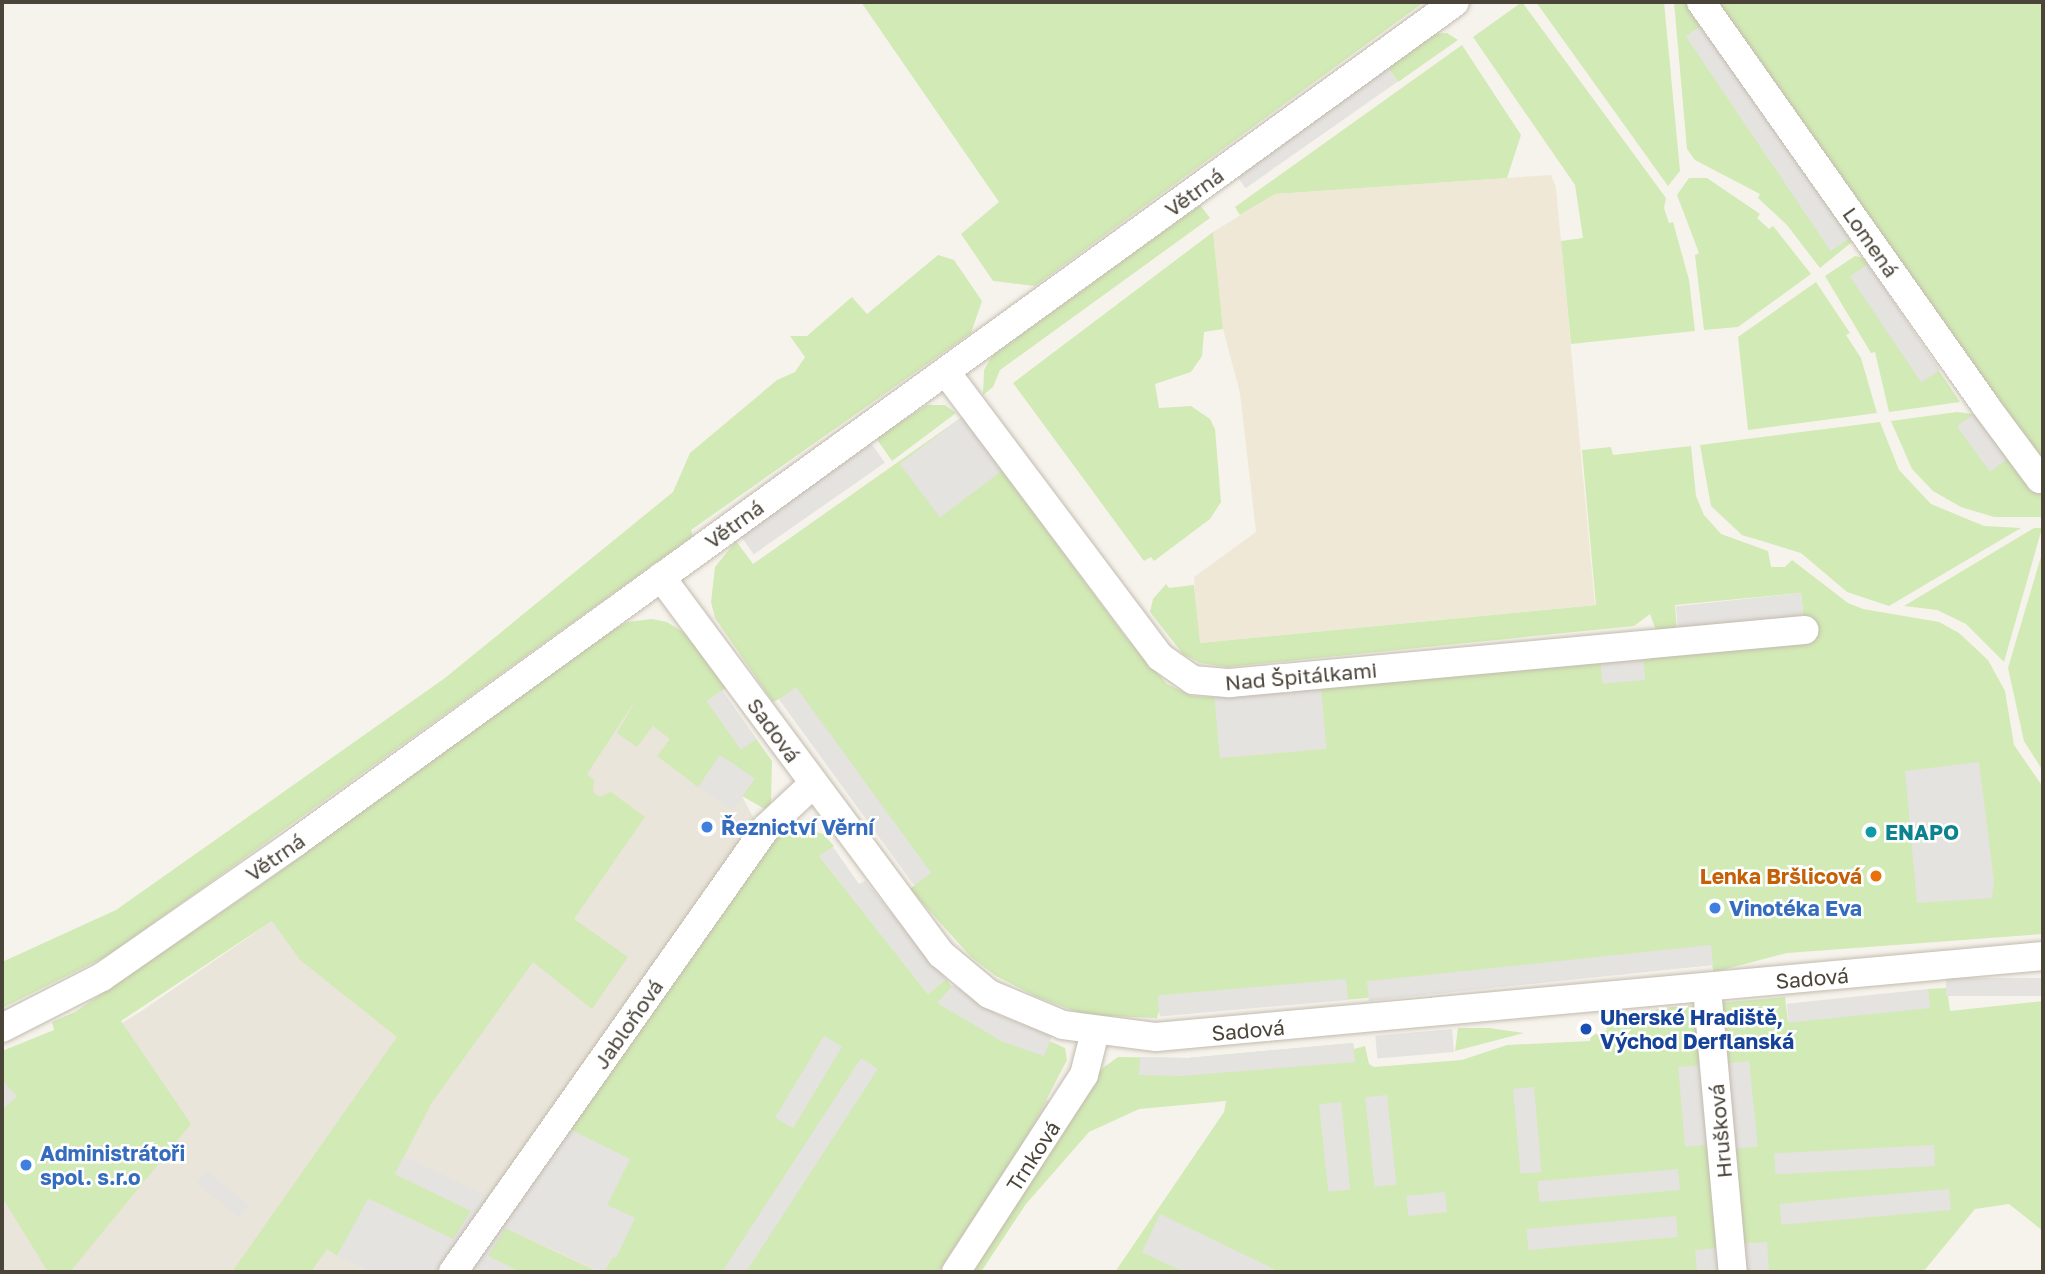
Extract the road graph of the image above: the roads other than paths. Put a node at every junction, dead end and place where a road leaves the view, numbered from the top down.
1 (1455, 2) edge
2 (1701, 2) edge
3 (946, 372) junction
4 (2043, 477) edge
5 (661, 577) junction
6 (1805, 630) dead end
7 (813, 784) junction
8 (2043, 956) edge
9 (1707, 989) junction
10 (2, 1028) edge
11 (1095, 1032) junction
12 (453, 1272) edge
13 (956, 1272) edge
14 (1733, 1272) edge

1 - 3 street, Větrná
2 - 4 street, Lomená
3 - 5 street, Větrná
3 - 6 street, Nad Špitálkami
5 - 7 street, Sadová
5 - 10 street, Větrná
7 - 11 street, Sadová
7 - 12 street, Jabloňová
8 - 9 street, Sadová
9 - 11 street, Sadová
9 - 14 street, Hrušková
11 - 13 street, Trnková

